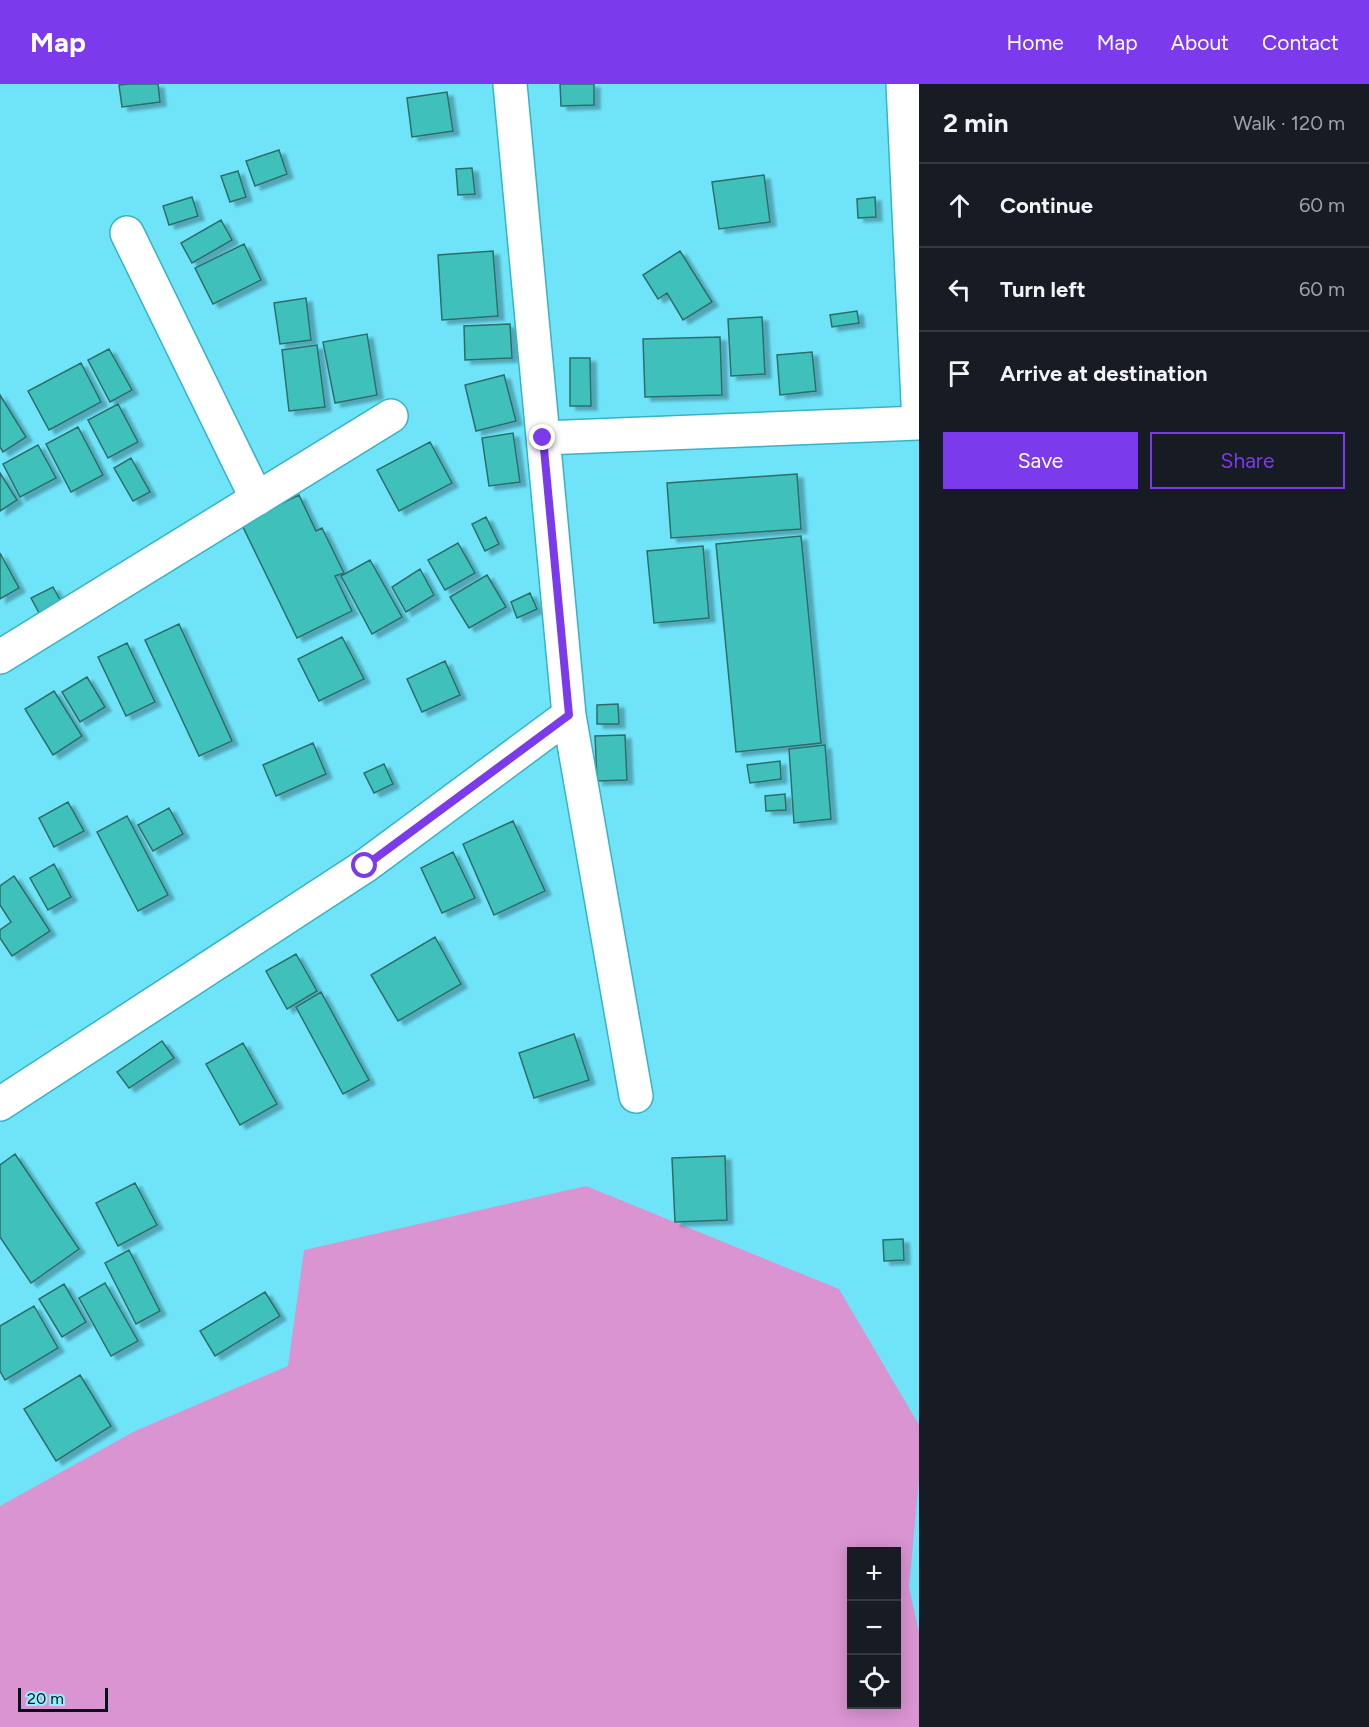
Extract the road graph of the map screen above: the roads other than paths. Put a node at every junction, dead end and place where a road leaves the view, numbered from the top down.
1 (510, 84) edge
2 (903, 84) edge
3 (127, 233) dead end
4 (391, 416) dead end
5 (919, 423) edge
6 (543, 438) junction
7 (257, 499) junction
8 (0, 657) edge
9 (569, 715) junction
10 (636, 1096) dead end
11 (0, 1104) edge

1 - 6 street
2 - 5 street
3 - 7 street
4 - 7 street
5 - 6 street
6 - 9 street
7 - 8 street
9 - 10 street
9 - 11 street

